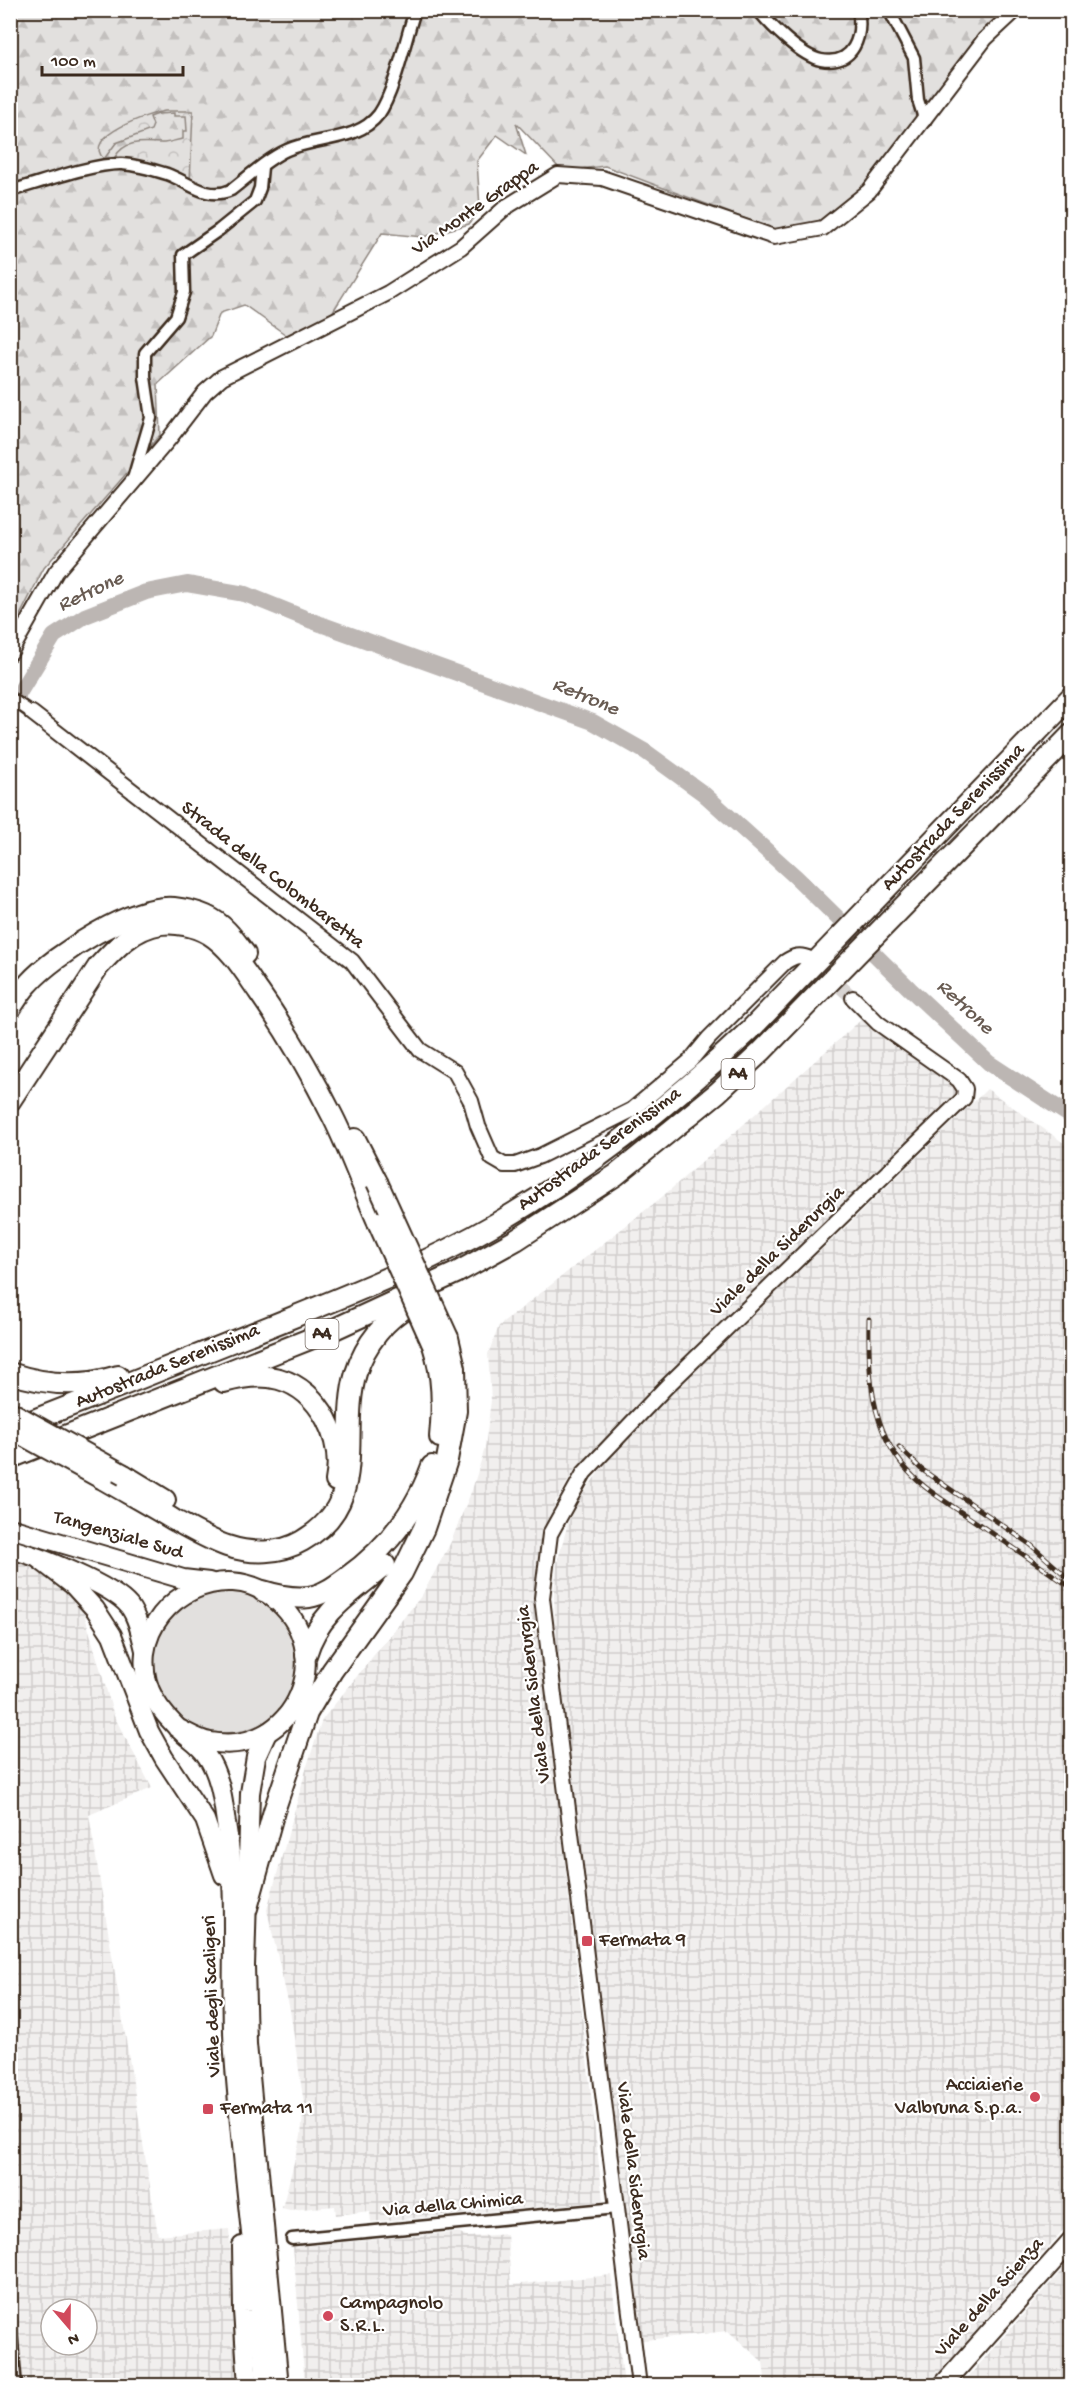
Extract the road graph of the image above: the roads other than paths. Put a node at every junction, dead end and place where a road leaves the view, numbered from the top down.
1 (415, 10) edge
2 (758, 10) edge
3 (858, 10) edge
4 (889, 10) edge
5 (1016, 10) edge
6 (924, 121) junction
7 (262, 167) junction
8 (10, 191) edge
9 (130, 486) junction
10 (10, 653) edge
11 (1071, 696) edge
12 (10, 698) edge
13 (32, 713) joint
14 (1071, 734) edge
15 (810, 959) dead end
16 (853, 998) tunnel mouth
17 (10, 1009) edge
18 (10, 1101) edge
19 (616, 1175) junction
20 (355, 1292) junction
21 (441, 1342) junction
22 (10, 1373) edge
23 (10, 1412) edge
24 (10, 1429) edge
25 (10, 1460) edge
26 (440, 1483) junction
27 (10, 1528) edge
28 (10, 1549) edge
29 (39, 1559) junction
30 (214, 1583) junction
31 (263, 1591) junction
32 (145, 1652) junction
33 (306, 1655) junction
34 (177, 1728) junction
35 (267, 1733) junction
36 (240, 1909) junction
37 (253, 2099) junction
38 (242, 2133) junction
39 (617, 2208) junction
40 (292, 2239) dead end
41 (1071, 2240) edge
42 (10, 2320) edge
43 (272, 2378) edge
44 (16, 2385) edge
45 (248, 2385) edge
46 (291, 2385) edge
47 (639, 2385) edge
48 (942, 2385) edge

1 - 7 street
2 - 3 street
4 - 6 street
5 - 6 street, Via Monte Grappa
6 - 9 street, Via Monte Grappa
7 - 8 street
7 - 9 street
9 - 10 street, Via Monte Grappa
11 - 20 highway, Autostrada Serenissima / A4
12 - 13 street
13 - 15 street, Strada della Colombaretta
14 - 19 highway, Autostrada Serenissima / A4
16 - 39 street, Viale della Siderurgia
17 - 21 highway, bridge
18 - 21 highway, bridge
19 - 24 highway, bridge
19 - 25 highway, Autostrada Serenissima / A4
20 - 22 highway
20 - 24 highway, Autostrada Serenissima / A4
21 - 26 highway
21 - 31 highway
23 - 25 highway, bridge
26 - 33 highway
26 - 36 highway
27 - 30 main road, Tangenziale Sud
28 - 29 main road
29 - 32 main road
29 - 36 main road
30 - 31 main road, Viale degli Scaligeri
30 - 32 main road, Viale degli Scaligeri
31 - 33 main road, Viale degli Scaligeri
32 - 34 main road, Viale degli Scaligeri
33 - 35 main road, Viale degli Scaligeri
34 - 35 main road, Viale degli Scaligeri
34 - 36 main road, Viale degli Scaligeri
35 - 36 main road, Viale degli Scaligeri
36 - 37 main road, Viale degli Scaligeri
36 - 38 main road, Viale degli Scaligeri
37 - 43 main road, Viale degli Scaligeri
37 - 46 main road
38 - 43 main road, Viale degli Scaligeri
38 - 45 main road
39 - 40 street, Via della Chimica
39 - 47 street, Viale della Siderurgia
41 - 48 main road, Viale della Scienza
42 - 44 street

